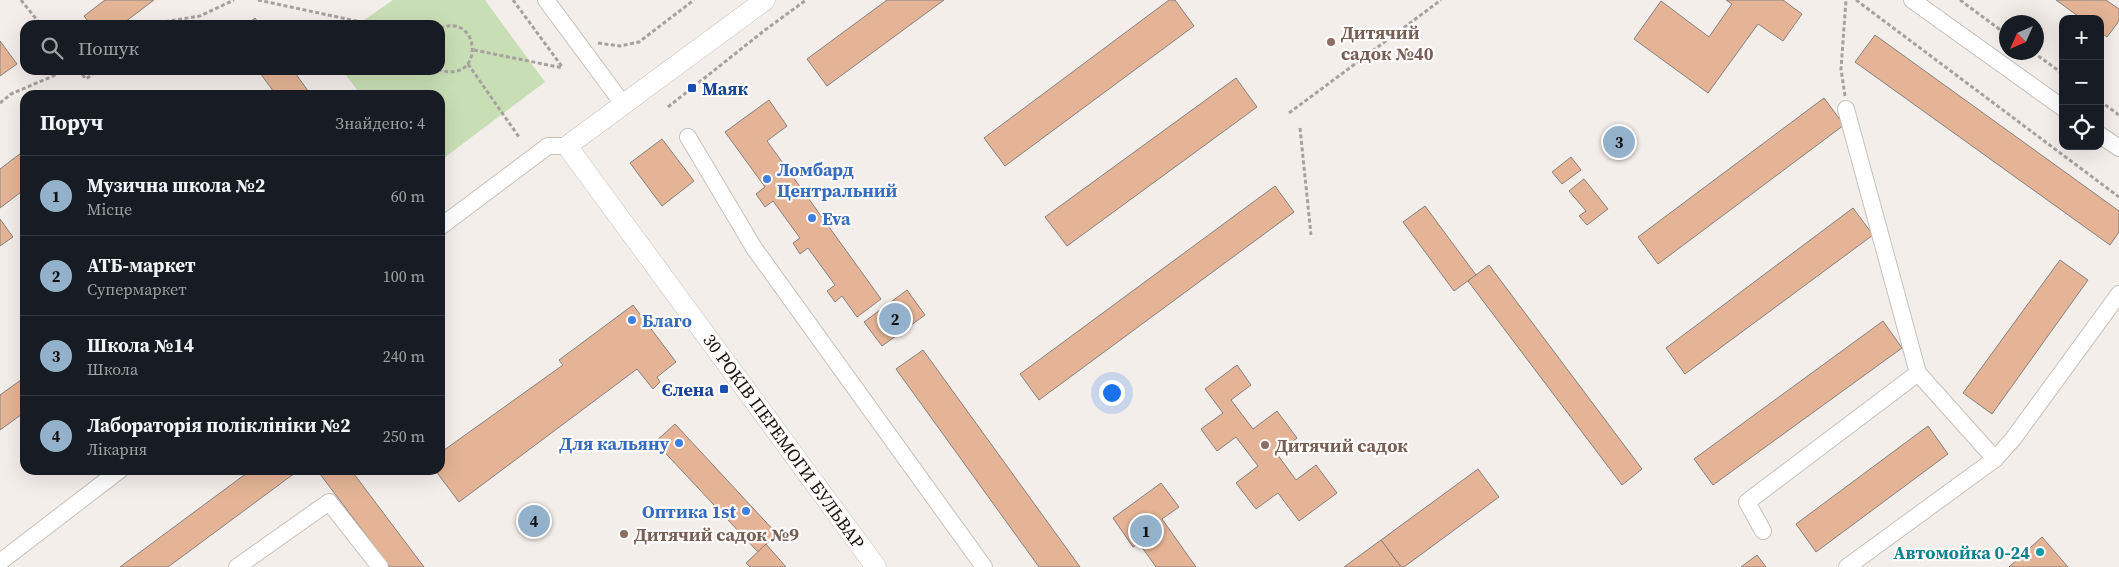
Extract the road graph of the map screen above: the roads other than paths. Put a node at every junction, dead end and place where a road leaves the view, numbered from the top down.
1 (546, 0) edge
2 (765, 0) edge
3 (1912, 0) edge
4 (623, 104) junction
5 (2059, 105) edge
6 (1846, 109) road end
7 (688, 137) dead end
8 (2104, 138) edge
9 (567, 146) junction
10 (2119, 148) edge
11 (445, 224) edge
12 (2119, 294) edge
13 (1918, 373) junction
14 (1995, 459) junction
15 (113, 475) edge
16 (1763, 531) dead end
17 (0, 562) edge
18 (237, 567) edge
19 (380, 567) edge
20 (876, 567) edge
21 (984, 567) edge
22 (1847, 567) edge

1 - 4 street
2 - 4 main road
3 - 5 street
4 - 9 main road
6 - 13 street
7 - 21 street
8 - 10 street
9 - 11 street
9 - 20 main road, 30 РОКІВ ПЕРЕМОГИ БУЛЬВАР
12 - 14 street
13 - 14 street
13 - 16 street
14 - 22 street
15 - 17 street
18 - 19 street

